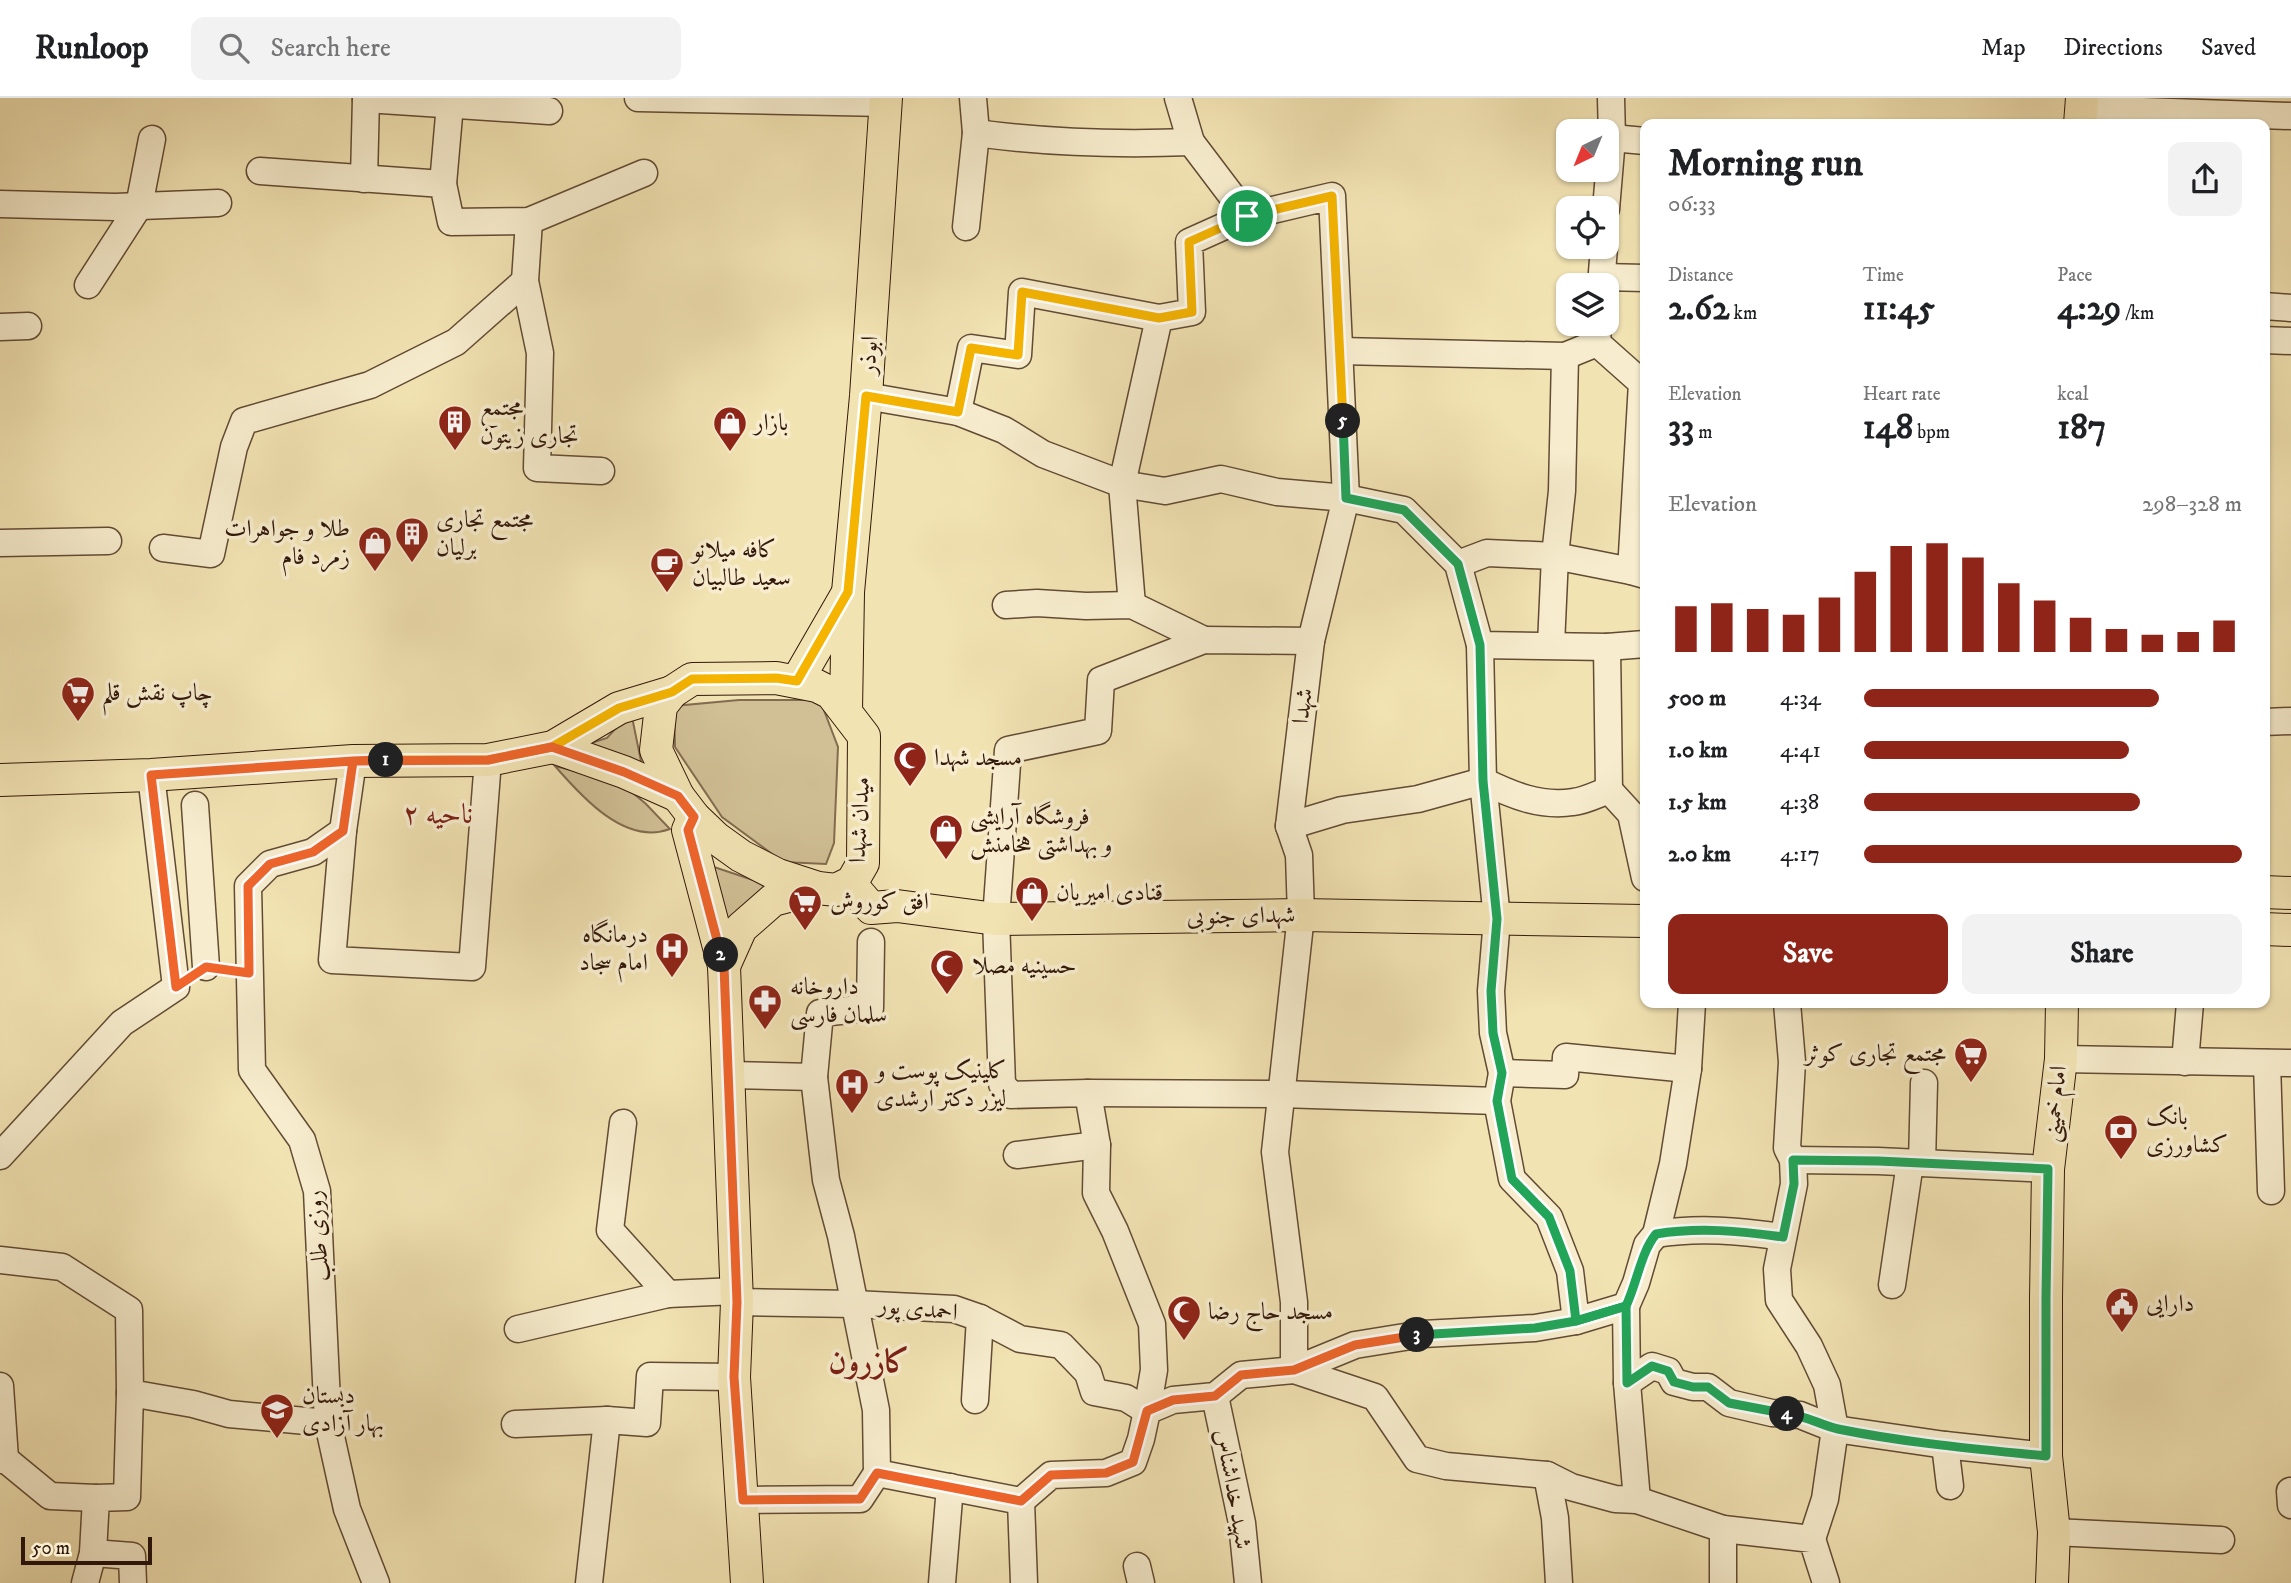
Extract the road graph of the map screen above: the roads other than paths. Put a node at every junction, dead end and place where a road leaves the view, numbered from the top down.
1 (973, 98) edge
2 (1178, 98) edge
3 (1611, 98) edge
4 (366, 99) edge
5 (638, 99) edge
6 (886, 101) edge
7 (450, 104) junction
8 (2251, 106) edge
9 (2081, 110) edge
10 (549, 111) dead end
11 (2291, 116) edge
12 (1612, 119) edge
13 (976, 133) junction
14 (152, 139) dead end
15 (1619, 139) edge
16 (1640, 141) edge
17 (1191, 142) junction
18 (260, 171) dead end
19 (644, 173) dead end
20 (364, 179) junction
21 (443, 184) junction
22 (218, 202) dead end
23 (0, 204) edge
24 (139, 206) junction
25 (1247, 216) junction
26 (529, 221) junction
27 (966, 227) dead end
28 (1640, 278) edge
29 (1619, 280) edge
30 (525, 281) junction
31 (88, 285) dead end
32 (2270, 306) edge
33 (2291, 308) edge
34 (1159, 318) junction
35 (28, 326) dead end
36 (0, 327) edge
37 (1595, 336) edge
38 (1600, 336) edge
39 (2270, 341) edge
40 (2291, 341) edge
41 (1340, 351) junction
42 (1564, 356) junction
43 (1640, 381) edge
44 (866, 396) junction
45 (958, 412) junction
46 (601, 471) dead end
47 (1640, 478) edge
48 (1122, 484) junction
49 (1346, 498) junction
50 (108, 541) dead end
51 (0, 542) edge
52 (163, 548) dead end
53 (1555, 556) junction
54 (1458, 564) junction
55 (1638, 573) edge
56 (848, 592) junction
57 (1006, 605) dead end
58 (1132, 605) junction
59 (1204, 640) junction
60 (1311, 641) junction
61 (1640, 644) edge
62 (1480, 645) junction
63 (1551, 645) junction
64 (1607, 647) junction
65 (797, 681) junction
66 (672, 692) junction
67 (846, 711) junction
68 (2291, 721) edge
69 (2270, 722) edge
70 (552, 747) junction
71 (488, 760) junction
72 (353, 761) junction
73 (151, 775) junction
74 (0, 780) edge
75 (1483, 781) junction
76 (1609, 790) junction
77 (195, 805) dead end
78 (686, 806) junction
79 (1638, 813) edge
80 (1289, 826) junction
81 (343, 831) junction
82 (1640, 832) edge
83 (852, 882) junction
84 (818, 888) junction
85 (2270, 892) edge
86 (2291, 893) edge
87 (1301, 915) junction
88 (996, 919) junction
89 (1497, 919) junction
90 (1640, 921) edge
91 (2270, 929) edge
92 (2291, 930) edge
93 (872, 942) dead end
94 (724, 966) junction
95 (206, 967) junction
96 (249, 973) junction
97 (176, 987) junction
98 (1692, 1008) edge
99 (1787, 1008) edge
100 (2062, 1008) edge
101 (2190, 1008) edge
102 (2061, 1059) junction
103 (2185, 1062) junction
104 (2279, 1063) edge
105 (1688, 1069) junction
106 (1502, 1073) junction
107 (730, 1075) junction
108 (814, 1077) junction
109 (1924, 1083) dead end
110 (1088, 1093) junction
111 (1281, 1094) junction
112 (1497, 1101) junction
113 (623, 1123) dead end
114 (1097, 1145) junction
115 (0, 1156) edge
116 (1017, 1156) dead end
117 (1793, 1160) junction
118 (1916, 1163) junction
119 (2048, 1169) junction
120 (2271, 1191) dead end
121 (1656, 1234) junction
122 (1783, 1237) junction
123 (0, 1260) edge
124 (1892, 1285) dead end
125 (668, 1294) junction
126 (736, 1296) junction
127 (854, 1304) junction
128 (1626, 1306) junction
129 (979, 1318) junction
130 (1576, 1321) junction
131 (518, 1329) dead end
132 (1294, 1370) junction
133 (734, 1377) junction
134 (1627, 1383) junction
135 (0, 1386) edge
136 (130, 1393) junction
137 (1215, 1396) junction
138 (975, 1400) dead end
139 (1147, 1411) junction
140 (607, 1420) junction
141 (328, 1423) junction
142 (515, 1424) dead end
143 (1835, 1429) junction
144 (1945, 1445) junction
145 (2046, 1456) junction
146 (2, 1460) edge
147 (877, 1473) junction
148 (1547, 1475) junction
149 (1950, 1486) dead end
150 (950, 1487) junction
151 (2290, 1491) edge
152 (96, 1498) junction
153 (743, 1500) junction
154 (1637, 1500) junction
155 (1021, 1501) junction
156 (2291, 1505) edge
157 (1723, 1529) junction
158 (2054, 1532) junction
159 (1812, 1539) junction
160 (2221, 1540) dead end
161 (93, 1553) junction
162 (76, 1583) edge
163 (85, 1583) edge
164 (133, 1583) edge
165 (376, 1583) edge
166 (589, 1583) edge
167 (747, 1583) edge
168 (942, 1583) edge
169 (1024, 1583) edge
170 (1248, 1583) edge
171 (1559, 1583) edge
172 (1723, 1583) edge
173 (1826, 1583) edge
174 (2052, 1583) edge

1 - 13 street
2 - 17 street
3 - 12 street
4 - 7 street
4 - 20 street
5 - 6 street
6 - 44 main road, ابوذر
7 - 10 street
7 - 21 street
8 - 9 street
8 - 11 street
13 - 17 street
13 - 27 street
14 - 24 street
15 - 16 street
17 - 25 street
18 - 20 street
19 - 26 street
20 - 21 street
21 - 26 street
22 - 24 street
23 - 24 street
24 - 31 street
25 - 34 street
25 - 41 street, شهدا
26 - 30 street
28 - 29 street
30 - 46 street
30 - 52 street
32 - 33 street
34 - 45 street
34 - 48 street
35 - 36 street
37 - 42 street
38 - 43 street
39 - 40 street
41 - 42 street
41 - 49 street, شهدا
42 - 53 street
44 - 45 street
44 - 56 main road, ابوذر
45 - 48 street
47 - 55 street
48 - 49 street
48 - 58 street
49 - 54 street
49 - 60 street, شهدا
50 - 51 street
53 - 54 street
53 - 55 street
53 - 63 street
54 - 62 street
56 - 65 main road, ابوذر
56 - 67 main road
57 - 58 street
58 - 59 street
59 - 60 street
59 - 88 street
60 - 80 street, شهدا
61 - 64 street
62 - 63 street
62 - 75 street
63 - 64 street
64 - 76 street
65 - 66 main road, میدان شهدا
65 - 67 main road, میدان شهدا
66 - 70 main road
66 - 78 main road, میدان شهدا
67 - 83 main road, میدان شهدا
68 - 69 street
70 - 71 main road
70 - 78 main road
71 - 72 main road
71 - 81 street
72 - 73 main road
72 - 81 street
73 - 74 main road
73 - 97 street
75 - 76 street
75 - 80 street
75 - 89 street
76 - 79 street
77 - 95 street
78 - 84 main road, میدان شهدا
78 - 94 main road
79 - 82 street
80 - 87 street, شهدا
81 - 96 street, روزی طلب
83 - 84 main road, میدان شهدا
83 - 88 main road, شهدای جنوبی
84 - 94 main road
85 - 86 main road
87 - 88 main road, شهدای جنوبی
87 - 89 main road, شهدای جنوبی
87 - 111 street, شهدا
88 - 110 street
89 - 90 main road, شهدای جنوبی
89 - 106 street
91 - 92 main road
93 - 108 street
94 - 107 main road
95 - 96 street
95 - 97 street
96 - 141 street, روزی طلب
97 - 115 street
98 - 105 street
99 - 117 street
100 - 102 main road, امام خمینی
101 - 103 street
102 - 103 street
102 - 119 main road, امام خمینی
103 - 104 street
104 - 120 street
105 - 106 street
105 - 121 street
106 - 112 street
107 - 108 street
107 - 126 main road
108 - 127 street
109 - 118 street
110 - 111 street
110 - 114 street
111 - 112 street
111 - 132 street, شهدا
112 - 130 street
113 - 125 street
114 - 116 street
114 - 139 street
117 - 118 street
117 - 122 street
118 - 119 street
118 - 124 street
119 - 145 main road, امام خمینی
121 - 122 street
121 - 128 street
122 - 143 street
123 - 136 street
125 - 126 street, احمدی پور
125 - 131 street, احمدی پور
126 - 127 street, احمدی پور
126 - 133 main road
127 - 129 street, احمدی پور
127 - 147 street
128 - 130 street
128 - 134 street
129 - 138 street
129 - 139 street, احمدی پور
130 - 132 street
132 - 137 street
132 - 148 street
133 - 140 street
133 - 153 main road
134 - 143 street
134 - 154 street
135 - 146 street
136 - 141 street
136 - 152 street
137 - 139 street
137 - 170 street, شهید خداشناس
139 - 155 street
140 - 142 street
140 - 166 street
141 - 165 street, روزی طلب
143 - 144 street
143 - 159 street
144 - 145 street
144 - 149 street
145 - 158 main road, امام خمینی
146 - 152 street
147 - 150 street
147 - 153 street
148 - 154 street
148 - 171 street
150 - 155 street
150 - 168 street
151 - 156 street
152 - 161 street
153 - 167 main road
154 - 157 street
155 - 169 street
157 - 159 street
157 - 172 street
158 - 160 street
158 - 174 main road, امام خمینی
159 - 173 street
161 - 163 street
161 - 164 street
162 - 163 street

